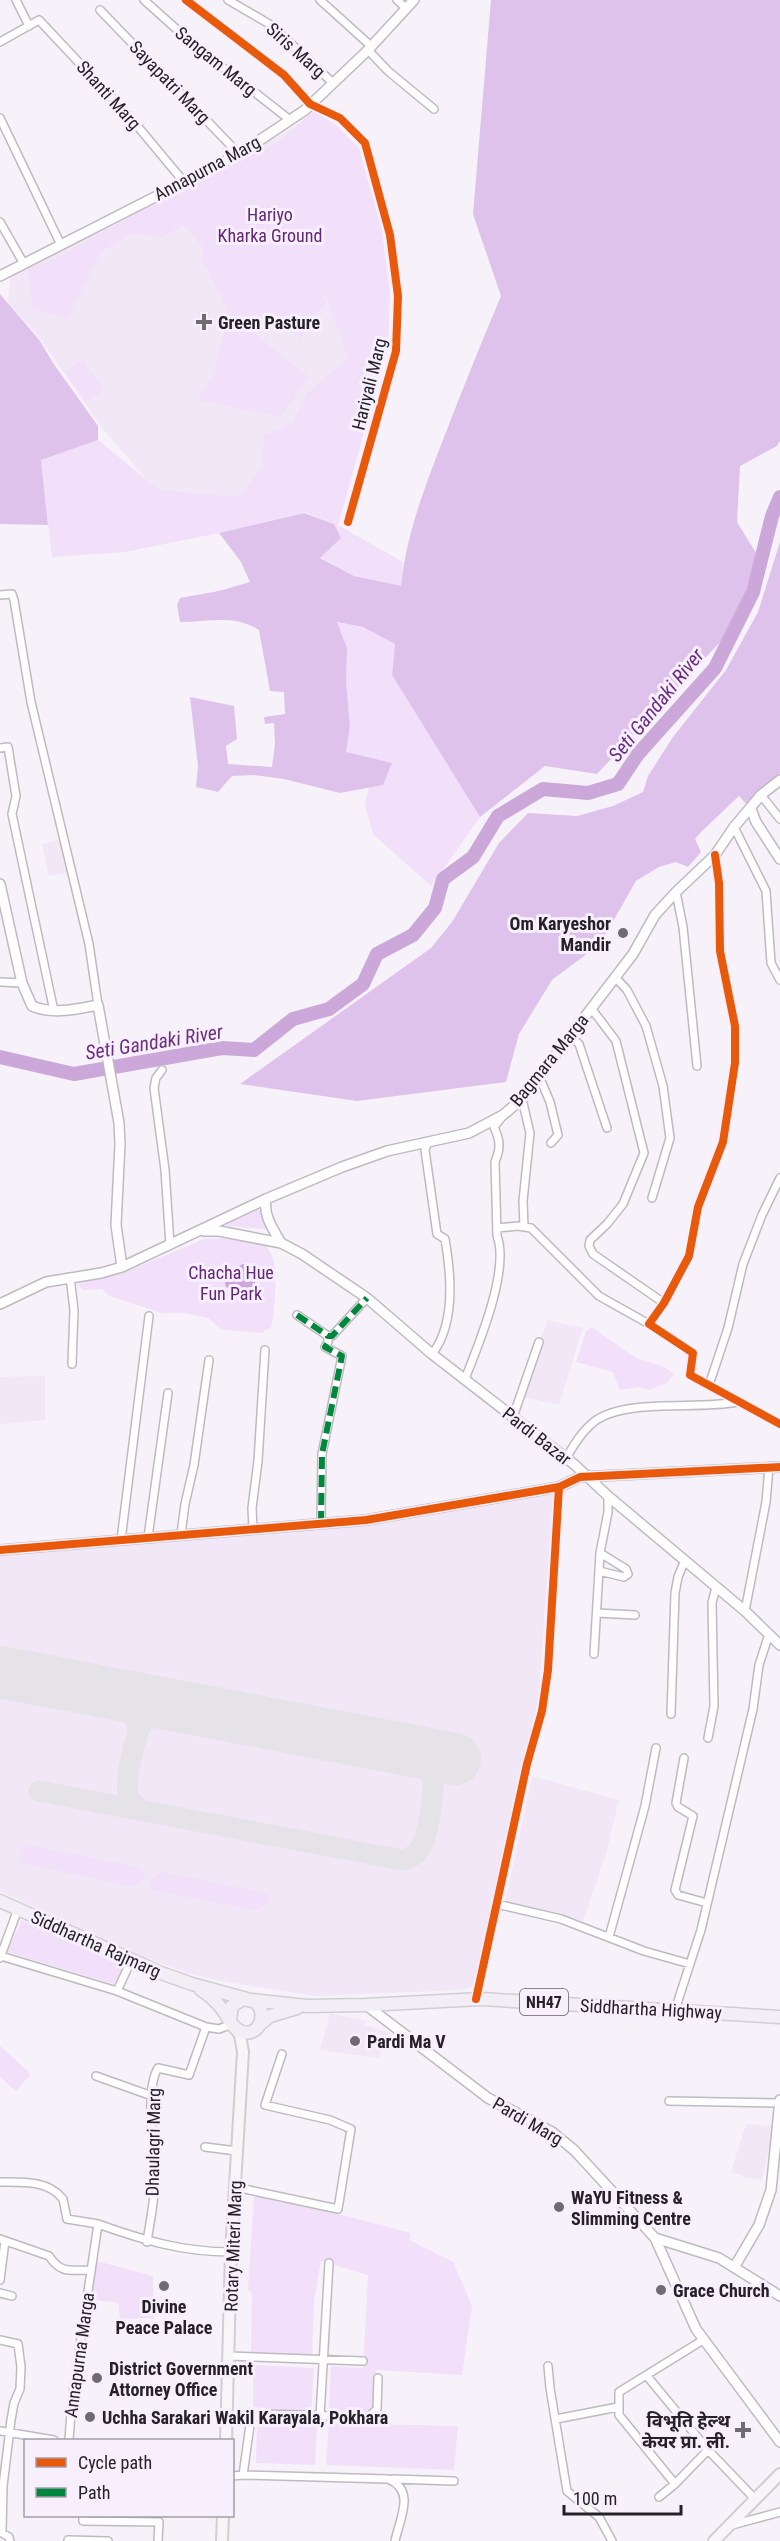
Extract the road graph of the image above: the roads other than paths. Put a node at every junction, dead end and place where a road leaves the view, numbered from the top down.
1 (144, 0) edge
2 (186, 0) edge
3 (228, 0) edge
4 (320, 0) edge
5 (396, 0) edge
6 (414, 0) edge
7 (18, 1) edge
8 (406, 9) junction
9 (100, 10) dead end
10 (29, 26) junction
11 (0, 42) edge
12 (369, 48) junction
13 (333, 83) junction
14 (310, 104) junction
15 (434, 108) dead end
16 (0, 118) edge
17 (290, 120) junction
18 (239, 154) junction
19 (184, 182) junction
20 (0, 222) edge
21 (61, 244) junction
22 (24, 264) junction
23 (0, 276) edge
24 (348, 522) dead end
25 (0, 595) edge
26 (0, 748) edge
27 (780, 780) edge
28 (761, 795) junction
29 (751, 809) junction
30 (780, 819) edge
31 (734, 827) junction
32 (715, 855) junction
33 (780, 859) edge
34 (0, 884) edge
35 (676, 892) junction
36 (615, 977) junction
37 (780, 980) edge
38 (0, 982) edge
39 (22, 983) junction
40 (98, 1005) junction
41 (591, 1008) junction
42 (54, 1011) junction
43 (570, 1036) junction
44 (698, 1066) dead end
45 (162, 1070) dead end
46 (539, 1076) junction
47 (522, 1098) junction
48 (503, 1114) junction
49 (607, 1128) dead end
50 (550, 1143) dead end
51 (427, 1144) junction
52 (780, 1178) edge
53 (266, 1198) junction
54 (652, 1198) dead end
55 (524, 1227) junction
56 (497, 1228) junction
57 (199, 1232) junction
58 (281, 1243) junction
59 (170, 1245) junction
60 (122, 1267) junction
61 (70, 1277) junction
62 (367, 1298) junction
63 (0, 1304) edge
64 (664, 1304) junction
65 (297, 1315) dead end
66 (149, 1316) dead end
67 (649, 1324) junction
68 (328, 1336) junction
69 (539, 1342) dead end
70 (266, 1350) dead end
71 (432, 1354) junction
72 (209, 1360) dead end
73 (72, 1364) dead end
74 (465, 1379) junction
75 (709, 1385) junction
76 (168, 1393) dead end
77 (736, 1402) junction
78 (513, 1417) junction
79 (780, 1424) edge
80 (566, 1458) junction
81 (769, 1467) junction
82 (780, 1467) edge
83 (588, 1477) junction
84 (559, 1487) junction
85 (608, 1496) junction
86 (321, 1523) junction
87 (254, 1528) junction
88 (181, 1534) junction
89 (148, 1537) junction
90 (121, 1540) junction
91 (0, 1550) edge
92 (600, 1553) junction
93 (685, 1560) junction
94 (599, 1572) junction
95 (716, 1587) junction
96 (745, 1611) junction
97 (597, 1613) junction
98 (635, 1615) dead end
99 (769, 1634) junction
100 (780, 1645) edge
101 (594, 1654) dead end
102 (671, 1714) dead end
103 (708, 1738) dead end
104 (656, 1748) dead end
105 (684, 1758) dead end
106 (0, 1901) edge
107 (707, 1903) junction
108 (496, 1904) junction
109 (18, 1909) junction
110 (609, 1937) junction
111 (0, 1957) edge
112 (131, 1961) junction
113 (690, 1964) junction
114 (192, 1984) junction
115 (117, 1990) junction
116 (249, 1999) junction
117 (476, 1999) junction
118 (366, 2005) junction
119 (307, 2006) junction
120 (675, 2010) junction
121 (780, 2017) edge
122 (232, 2023) junction
123 (206, 2027) junction
124 (257, 2027) junction
125 (243, 2052) junction
126 (282, 2054) dead end
127 (96, 2076) dead end
128 (152, 2096) junction
129 (669, 2101) dead end
130 (780, 2102) edge
131 (205, 2147) dead end
132 (237, 2151) junction
133 (0, 2182) edge
134 (235, 2187) junction
135 (98, 2224) junction
136 (655, 2238) junction
137 (2, 2240) edge
138 (147, 2242) junction
139 (231, 2252) junction
140 (329, 2263) dead end
141 (735, 2266) junction
142 (91, 2270) junction
143 (0, 2280) edge
144 (0, 2293) edge
145 (780, 2295) edge
146 (12, 2296) dead end
147 (0, 2340) edge
148 (703, 2340) junction
149 (230, 2356) junction
150 (324, 2360) junction
151 (363, 2361) dead end
152 (548, 2366) dead end
153 (647, 2376) junction
154 (378, 2378) dead end
155 (618, 2407) junction
156 (320, 2416) junction
157 (556, 2419) junction
158 (0, 2431) edge
159 (10, 2433) junction
160 (48, 2439) edge
161 (69, 2439) edge
162 (226, 2439) edge
163 (780, 2442) edge
164 (708, 2450) junction
165 (780, 2474) edge
166 (243, 2475) junction
167 (234, 2476) edge
168 (388, 2479) junction
169 (454, 2481) dead end
170 (675, 2484) junction
171 (659, 2497) dead end
172 (755, 2499) junction
173 (780, 2512) edge
174 (83, 2517) edge
175 (224, 2517) edge
176 (159, 2519) edge
177 (729, 2526) junction
178 (719, 2539) edge
179 (68, 2540) edge
180 (10, 2541) edge
181 (108, 2541) edge
182 (158, 2541) edge
183 (222, 2541) edge
184 (395, 2541) edge
185 (612, 2541) edge

1 - 17 street, Sangam Marg
2 - 14 street
3 - 13 street, Siris Marg
4 - 12 street
5 - 8 street
6 - 8 main road, Annapurna Marg
7 - 10 street
8 - 12 main road, Annapurna Marg
9 - 18 street, Sayapatri Marg
10 - 11 street
10 - 19 street, Shanti Marg
12 - 13 main road, Annapurna Marg
12 - 15 street
13 - 14 main road, Annapurna Marg
14 - 17 main road, Annapurna Marg
14 - 24 street, Hariyali Marg
16 - 21 street
17 - 18 main road, Annapurna Marg
18 - 19 main road, Annapurna Marg
19 - 21 main road, Annapurna Marg
20 - 22 street
21 - 22 main road, Annapurna Marg
22 - 23 main road, Annapurna Marg
25 - 40 street
26 - 42 street
27 - 28 main road, Bagmara Marga
28 - 29 main road, Bagmara Marga
28 - 30 street
29 - 31 main road, Bagmara Marga
29 - 33 main road
31 - 32 main road, Bagmara Marga
31 - 37 street
32 - 35 main road, Bagmara Marga
32 - 64 street
34 - 39 main road
35 - 36 main road, Bagmara Marga
35 - 44 street
36 - 41 main road, Bagmara Marga
36 - 54 street
38 - 39 street
39 - 42 main road
40 - 42 main road
40 - 60 main road
41 - 43 main road, Bagmara Marga
41 - 64 street
43 - 46 main road, Bagmara Marga
43 - 49 street
45 - 59 street
46 - 47 main road, Bagmara Marga
46 - 50 street
47 - 48 main road, Bagmara Marga
47 - 55 street
48 - 51 main road, Bagmara Marga
48 - 56 street
51 - 53 main road, Bagmara Marga
51 - 71 street
52 - 75 street
53 - 57 main road, Bagmara Marga
53 - 58 main road
55 - 56 street
55 - 67 street
56 - 74 street
57 - 58 main road, Pardi Bazar
57 - 59 main road, Bagmara Marga
58 - 62 main road, Pardi Bazar
59 - 60 main road, Bagmara Marga
60 - 61 main road, Bagmara Marga
61 - 63 main road, Bagmara Marga
61 - 73 street
62 - 68 street
62 - 71 main road, Pardi Bazar
64 - 67 street
65 - 68 street
66 - 90 street
67 - 75 street
68 - 86 street
69 - 78 street
70 - 87 street
71 - 74 main road, Pardi Bazar
72 - 88 street
74 - 78 main road, Pardi Bazar
75 - 77 street
76 - 89 street
77 - 79 street
77 - 80 street
78 - 80 main road, Pardi Bazar
80 - 83 main road, Pardi Bazar
81 - 82 main road
81 - 83 main road
81 - 96 street
83 - 84 main road
83 - 85 main road, Pardi Bazar
84 - 86 main road
84 - 108 street
85 - 92 street
85 - 93 main road, Pardi Bazar
86 - 87 main road
87 - 88 main road
88 - 89 main road
89 - 90 main road
90 - 91 main road
92 - 94 street
92 - 94 street
93 - 95 main road, Pardi Bazar
93 - 102 street
94 - 97 street
95 - 96 main road, Pardi Bazar
95 - 103 street
96 - 99 main road, Pardi Bazar
97 - 98 street
97 - 101 street
99 - 100 main road, Pardi Bazar
99 - 107 street
104 - 110 street
105 - 107 street
106 - 109 highway, Siddhartha Rajmarg / NH47
107 - 113 street
108 - 110 street
108 - 117 street
109 - 111 street
109 - 112 highway, Siddhartha Rajmarg / NH47
110 - 113 street
111 - 115 street
112 - 114 highway, Siddhartha Rajmarg / NH47
112 - 115 street
113 - 120 street
114 - 116 highway, NH47
114 - 122 highway, NH47
115 - 123 street
116 - 119 highway, NH47
116 - 122 highway
116 - 124 highway
117 - 118 highway, Siddhartha Highway / NH47
117 - 120 highway, Siddhartha Highway / NH47
118 - 119 highway, Siddhartha Highway / NH47
118 - 136 main road, Pardi Marg
119 - 124 highway, NH47
120 - 121 highway, Siddhartha Highway / NH47
122 - 123 street
122 - 124 highway
122 - 125 main road
123 - 128 street, Dhaulagri Marg
124 - 125 main road
125 - 132 main road, Rotary Miteri Marg
126 - 134 street
127 - 128 street
128 - 138 street, Dhaulagri Marg
129 - 130 street
130 - 141 main road
131 - 132 street
132 - 134 main road, Rotary Miteri Marg
133 - 135 street
134 - 139 main road, Rotary Miteri Marg
135 - 138 street
135 - 142 street, Annapurna Marga
136 - 141 main road
136 - 148 main road, Pardi Marg
137 - 142 street
137 - 143 street
138 - 139 street
139 - 149 main road, Rotary Miteri Marg
140 - 150 street
141 - 145 main road
142 - 161 street, Annapurna Marga
144 - 146 street
147 - 159 street
148 - 153 street
148 - 163 main road, Pardi Marg
149 - 150 street
149 - 162 main road, Rotary Miteri Marg
150 - 151 street
150 - 156 street
152 - 157 street
153 - 155 street
153 - 164 street
154 - 156 street
155 - 157 street
155 - 170 street
156 - 166 street
157 - 185 street
158 - 159 street
159 - 160 street
159 - 180 street
164 - 170 street
164 - 172 street
165 - 172 main road
166 - 167 street
166 - 168 street
168 - 169 street
168 - 184 street
170 - 171 street
172 - 177 main road
173 - 177 street
174 - 176 street
175 - 183 main road
176 - 182 street
177 - 178 main road
179 - 181 street

